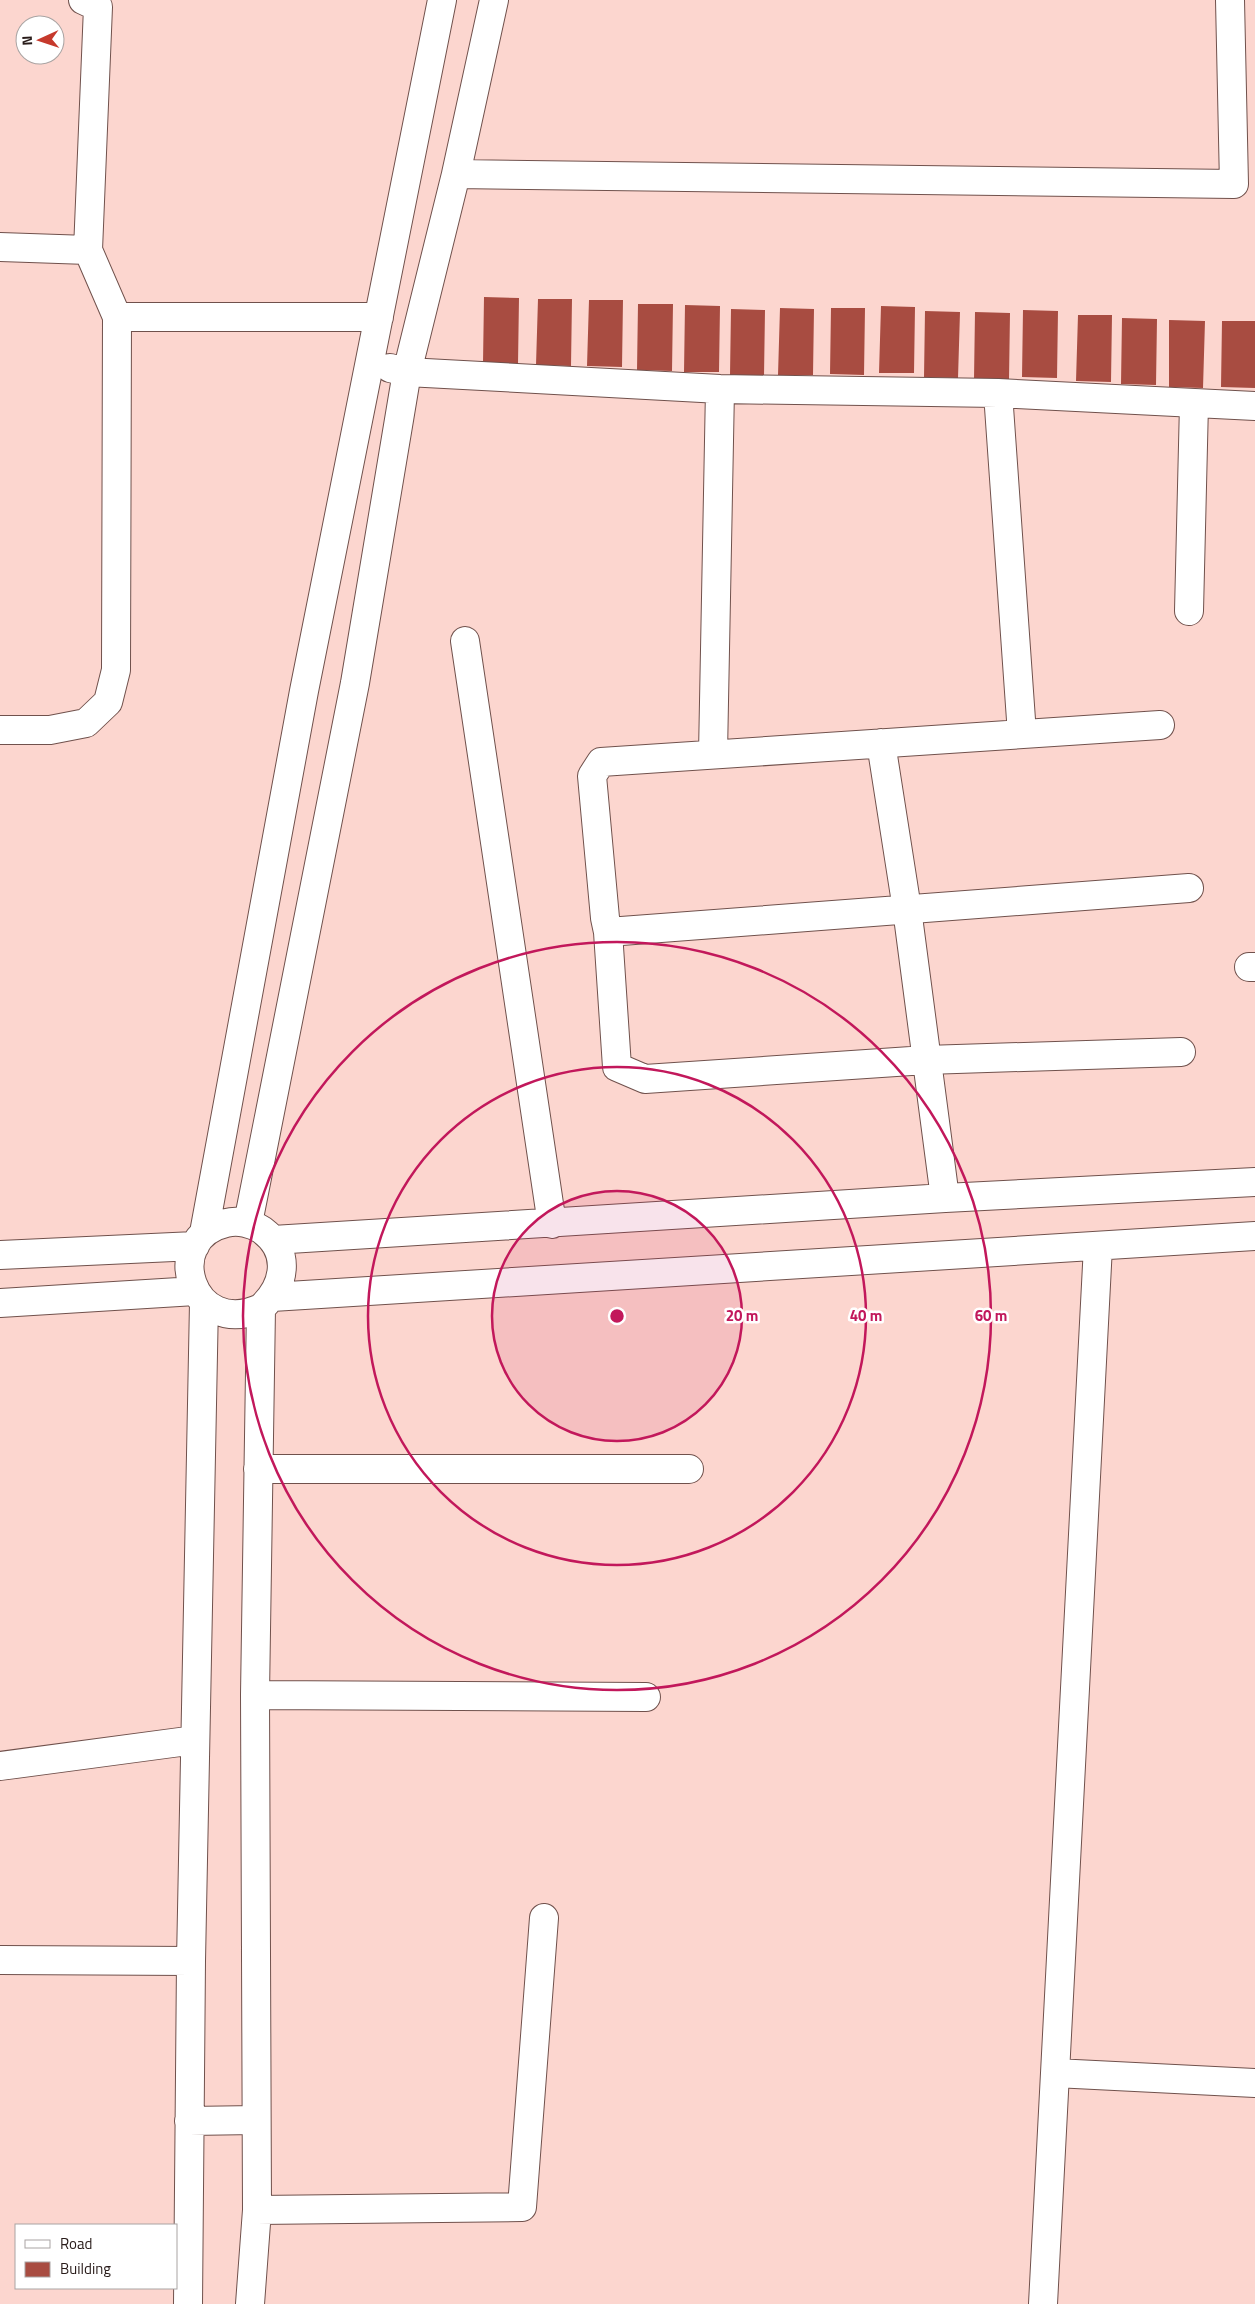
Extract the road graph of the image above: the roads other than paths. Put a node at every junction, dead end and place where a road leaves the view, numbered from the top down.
1 (83, 0) edge
2 (442, 0) edge
3 (494, 0) edge
4 (1230, 0) edge
5 (456, 174) junction
6 (0, 247) edge
7 (88, 250) junction
8 (117, 317) junction
9 (379, 317) junction
10 (370, 363) junction
11 (408, 372) junction
12 (720, 389) junction
13 (998, 393) junction
14 (1194, 404) junction
15 (1255, 406) edge
16 (1189, 611) dead end
17 (465, 641) dead end
18 (1160, 725) dead end
19 (0, 730) edge
20 (1022, 734) junction
21 (881, 742) junction
22 (713, 754) junction
23 (1189, 888) dead end
24 (907, 909) junction
25 (608, 932) junction
26 (1181, 1052) dead end
27 (926, 1060) junction
28 (1255, 1182) edge
29 (945, 1198) junction
30 (248, 1223) junction
31 (552, 1224) junction
32 (1255, 1236) edge
33 (200, 1240) junction
34 (273, 1240) junction
35 (1098, 1246) junction
36 (0, 1256) edge
37 (199, 1297) junction
38 (267, 1302) junction
39 (0, 1303) edge
40 (258, 1469) junction
41 (689, 1469) dead end
42 (254, 1695) junction
43 (646, 1697) dead end
44 (195, 1740) junction
45 (0, 1766) edge
46 (544, 1918) dead end
47 (0, 1960) edge
48 (191, 1961) junction
49 (1055, 2073) junction
50 (1255, 2083) edge
51 (256, 2120) junction
52 (189, 2121) junction
53 (257, 2210) junction
54 (188, 2304) edge
55 (250, 2304) edge
56 (1042, 2304) edge

1 - 7 street
2 - 9 street
3 - 5 street
4 - 5 street
5 - 11 street
6 - 7 street
7 - 8 street
8 - 9 street
8 - 19 street
9 - 10 street
10 - 11 street
10 - 33 street
11 - 12 street
11 - 30 street
12 - 13 street
12 - 22 street
13 - 14 street
13 - 20 street
14 - 15 street
14 - 16 street
17 - 31 street
18 - 20 street
20 - 21 street
21 - 22 street
21 - 24 street
22 - 25 street
23 - 24 street
24 - 25 street
24 - 27 street
25 - 27 street
26 - 27 street
27 - 29 street
28 - 29 street
29 - 31 street
30 - 33 street
30 - 34 street
31 - 34 street
32 - 35 street
33 - 36 street
33 - 37 street
34 - 38 street
35 - 38 street
35 - 49 street
37 - 38 street
37 - 39 street
37 - 44 street
38 - 40 street
40 - 41 street
40 - 42 street
42 - 43 street
42 - 51 street
44 - 45 street
44 - 48 street
46 - 53 street
47 - 48 street
48 - 52 street
49 - 50 street
49 - 56 street
51 - 52 street
51 - 53 street
52 - 54 street
53 - 55 street

